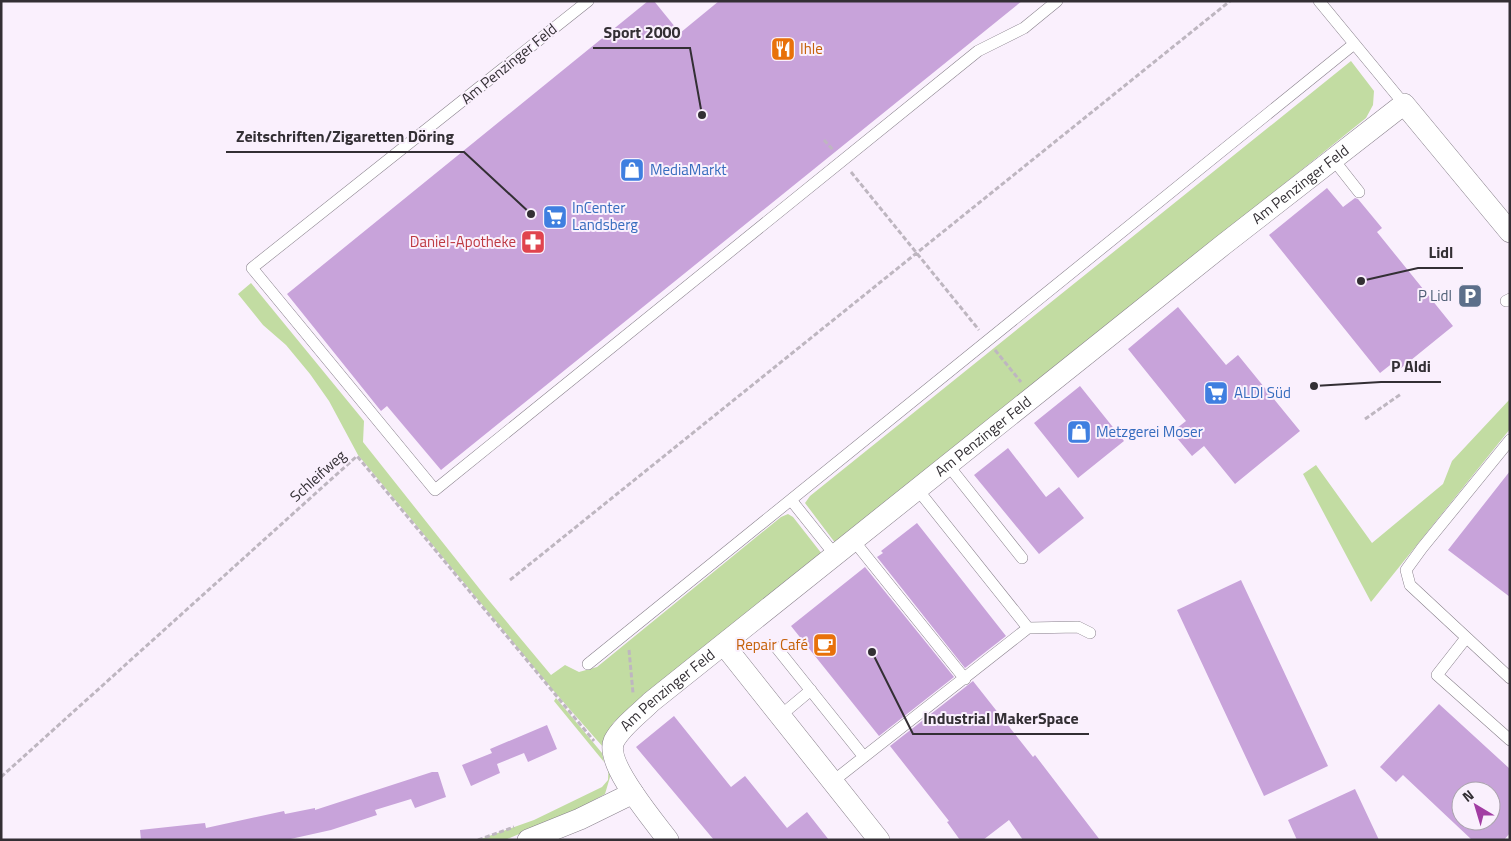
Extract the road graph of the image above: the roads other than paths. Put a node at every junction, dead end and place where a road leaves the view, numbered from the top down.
1 (588, 1) edge
2 (1057, 1) edge
3 (1319, 1) edge
4 (1354, 44) junction
5 (1404, 104) junction
6 (1333, 159) junction
7 (1359, 192) dead end
8 (1510, 232) edge
9 (1510, 440) edge
10 (948, 465) junction
11 (918, 490) junction
12 (791, 500) junction
13 (854, 541) junction
14 (836, 555) junction
15 (1022, 558) dead end
16 (1028, 628) junction
17 (1090, 633) dead end
18 (1466, 638) junction
19 (724, 645) junction
20 (776, 647) dead end
21 (588, 664) dead end
22 (1510, 678) edge
23 (965, 679) junction
24 (811, 690) junction
25 (780, 716) junction
26 (1510, 740) edge
27 (864, 757) junction
28 (832, 782) junction
29 (633, 793) junction
30 (523, 833) edge
31 (668, 840) edge
32 (879, 840) edge

1 - 2 lane, Am Penzinger Feld
3 - 4 lane
4 - 5 lane
4 - 12 lane
5 - 6 street, Am Penzinger Feld
5 - 8 street
6 - 7 lane
6 - 10 street, Am Penzinger Feld
9 - 18 lane
10 - 11 street, Am Penzinger Feld
10 - 15 lane
11 - 13 street, Am Penzinger Feld
11 - 16 lane
12 - 14 lane
12 - 21 lane
13 - 14 street, Am Penzinger Feld
13 - 23 lane
14 - 19 street, Am Penzinger Feld
16 - 17 lane
16 - 23 lane
18 - 22 lane
18 - 26 lane
19 - 25 street
19 - 29 street, Am Penzinger Feld
20 - 24 lane
23 - 27 lane
24 - 25 lane
24 - 27 lane
25 - 28 street
27 - 28 lane
28 - 32 street
29 - 30 street
29 - 31 street

